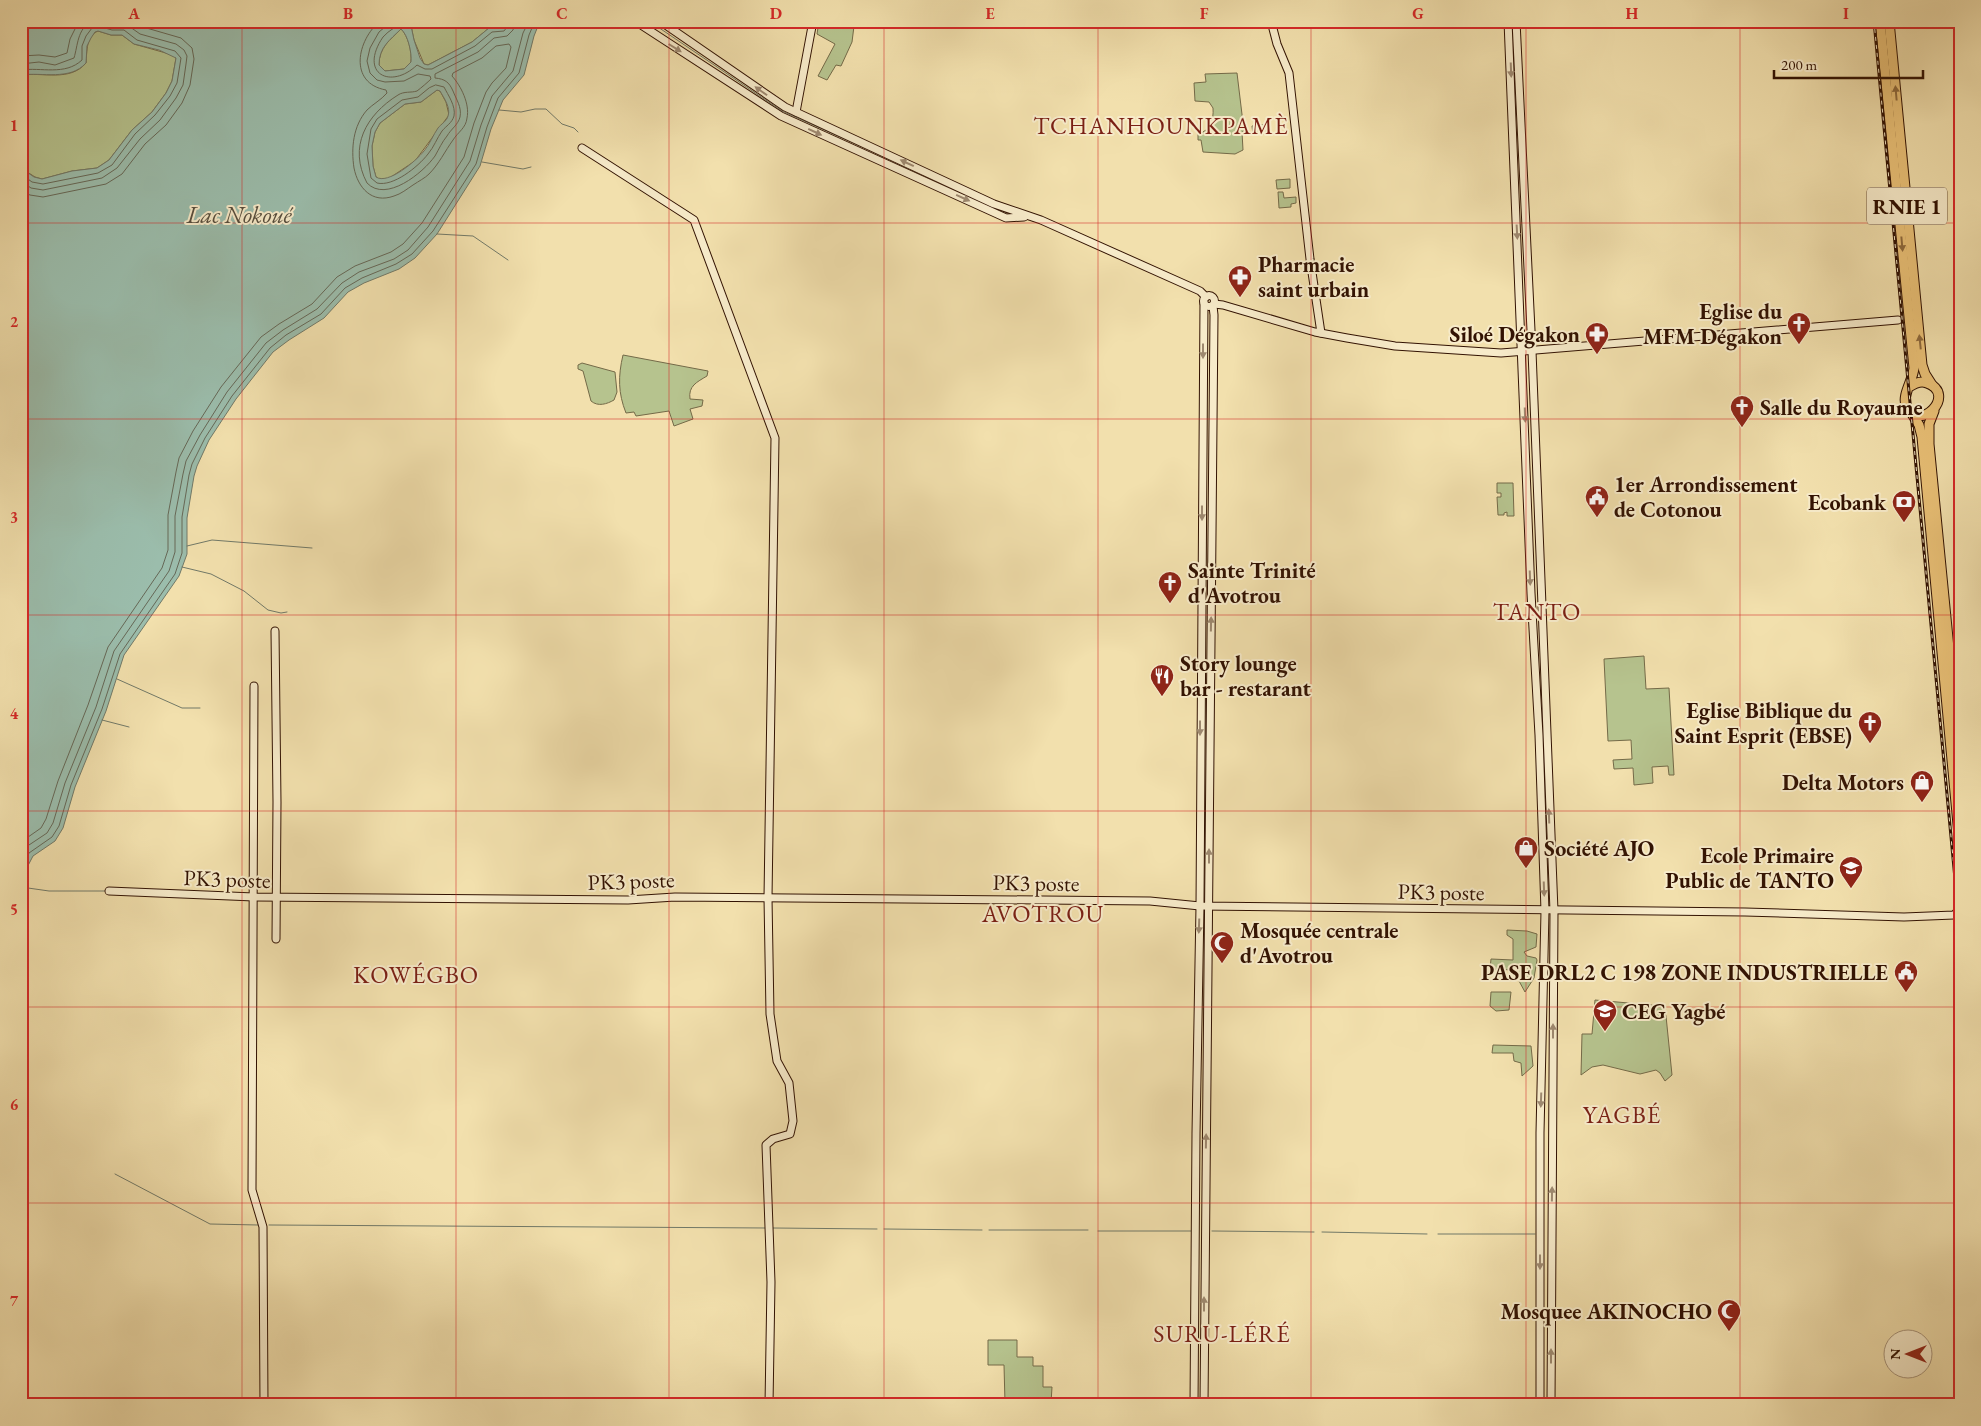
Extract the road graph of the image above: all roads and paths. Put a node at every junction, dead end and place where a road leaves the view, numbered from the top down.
1 (635, 21) edge
2 (660, 21) edge
3 (813, 21) edge
4 (1271, 21) edge
5 (1508, 21) edge
6 (1516, 21) edge
7 (1880, 21) edge
8 (1889, 21) edge
9 (796, 112) junction
10 (582, 148) dead end
11 (1032, 217) junction
12 (1205, 299) junction
13 (1214, 303) junction
14 (1898, 320) dead end
15 (1321, 333) junction
16 (1532, 351) junction
17 (1522, 352) junction
18 (1909, 387) junction
19 (1934, 387) junction
20 (1935, 409) junction
21 (1911, 412) junction
22 (274, 631) dead end
23 (254, 686) dead end
24 (1960, 760) edge
25 (1960, 846) edge
26 (109, 891) dead end
27 (254, 897) junction
28 (277, 898) junction
29 (768, 898) junction
30 (1200, 906) junction
31 (1210, 906) junction
32 (1960, 909) edge
33 (1545, 911) junction
34 (1554, 911) junction
35 (276, 938) dead end
36 (264, 1405) edge
37 (769, 1405) edge
38 (1194, 1405) edge
39 (1204, 1405) edge
40 (1540, 1405) edge
41 (1551, 1405) edge

1 -> 11 street
9 -> 2 street
3 - 9 street
4 - 15 street
5 -> 17 street
6 - 16 street
7 -> 18 highway, RNIE 1
19 -> 8 highway, RNIE 1
11 -> 9 street
10 - 29 street
11 - 12 street
12 - 13 street
12 -> 30 street
13 - 15 street
31 -> 13 street
14 - 16 street
15 - 17 street
16 - 17 street
34 -> 16 street
17 -> 33 street
18 - 19 highway
18 - 21 highway, RNIE 1
19 - 20 highway, RNIE 1
20 - 21 highway
20 - 24 highway, RNIE 1
21 - 25 highway, RNIE 1
22 - 28 street
23 - 27 street
26 - 27 street, PK3 poste
27 - 28 street, PK3 poste
27 - 36 street
28 - 29 street, PK3 poste
28 - 35 street
29 - 30 street, PK3 poste
29 - 37 street
30 - 31 street, PK3 poste
30 -> 38 street
31 - 33 street, PK3 poste
39 -> 31 street
32 - 34 street, PK3 poste
33 - 34 street, PK3 poste
33 -> 40 street
41 -> 34 street

